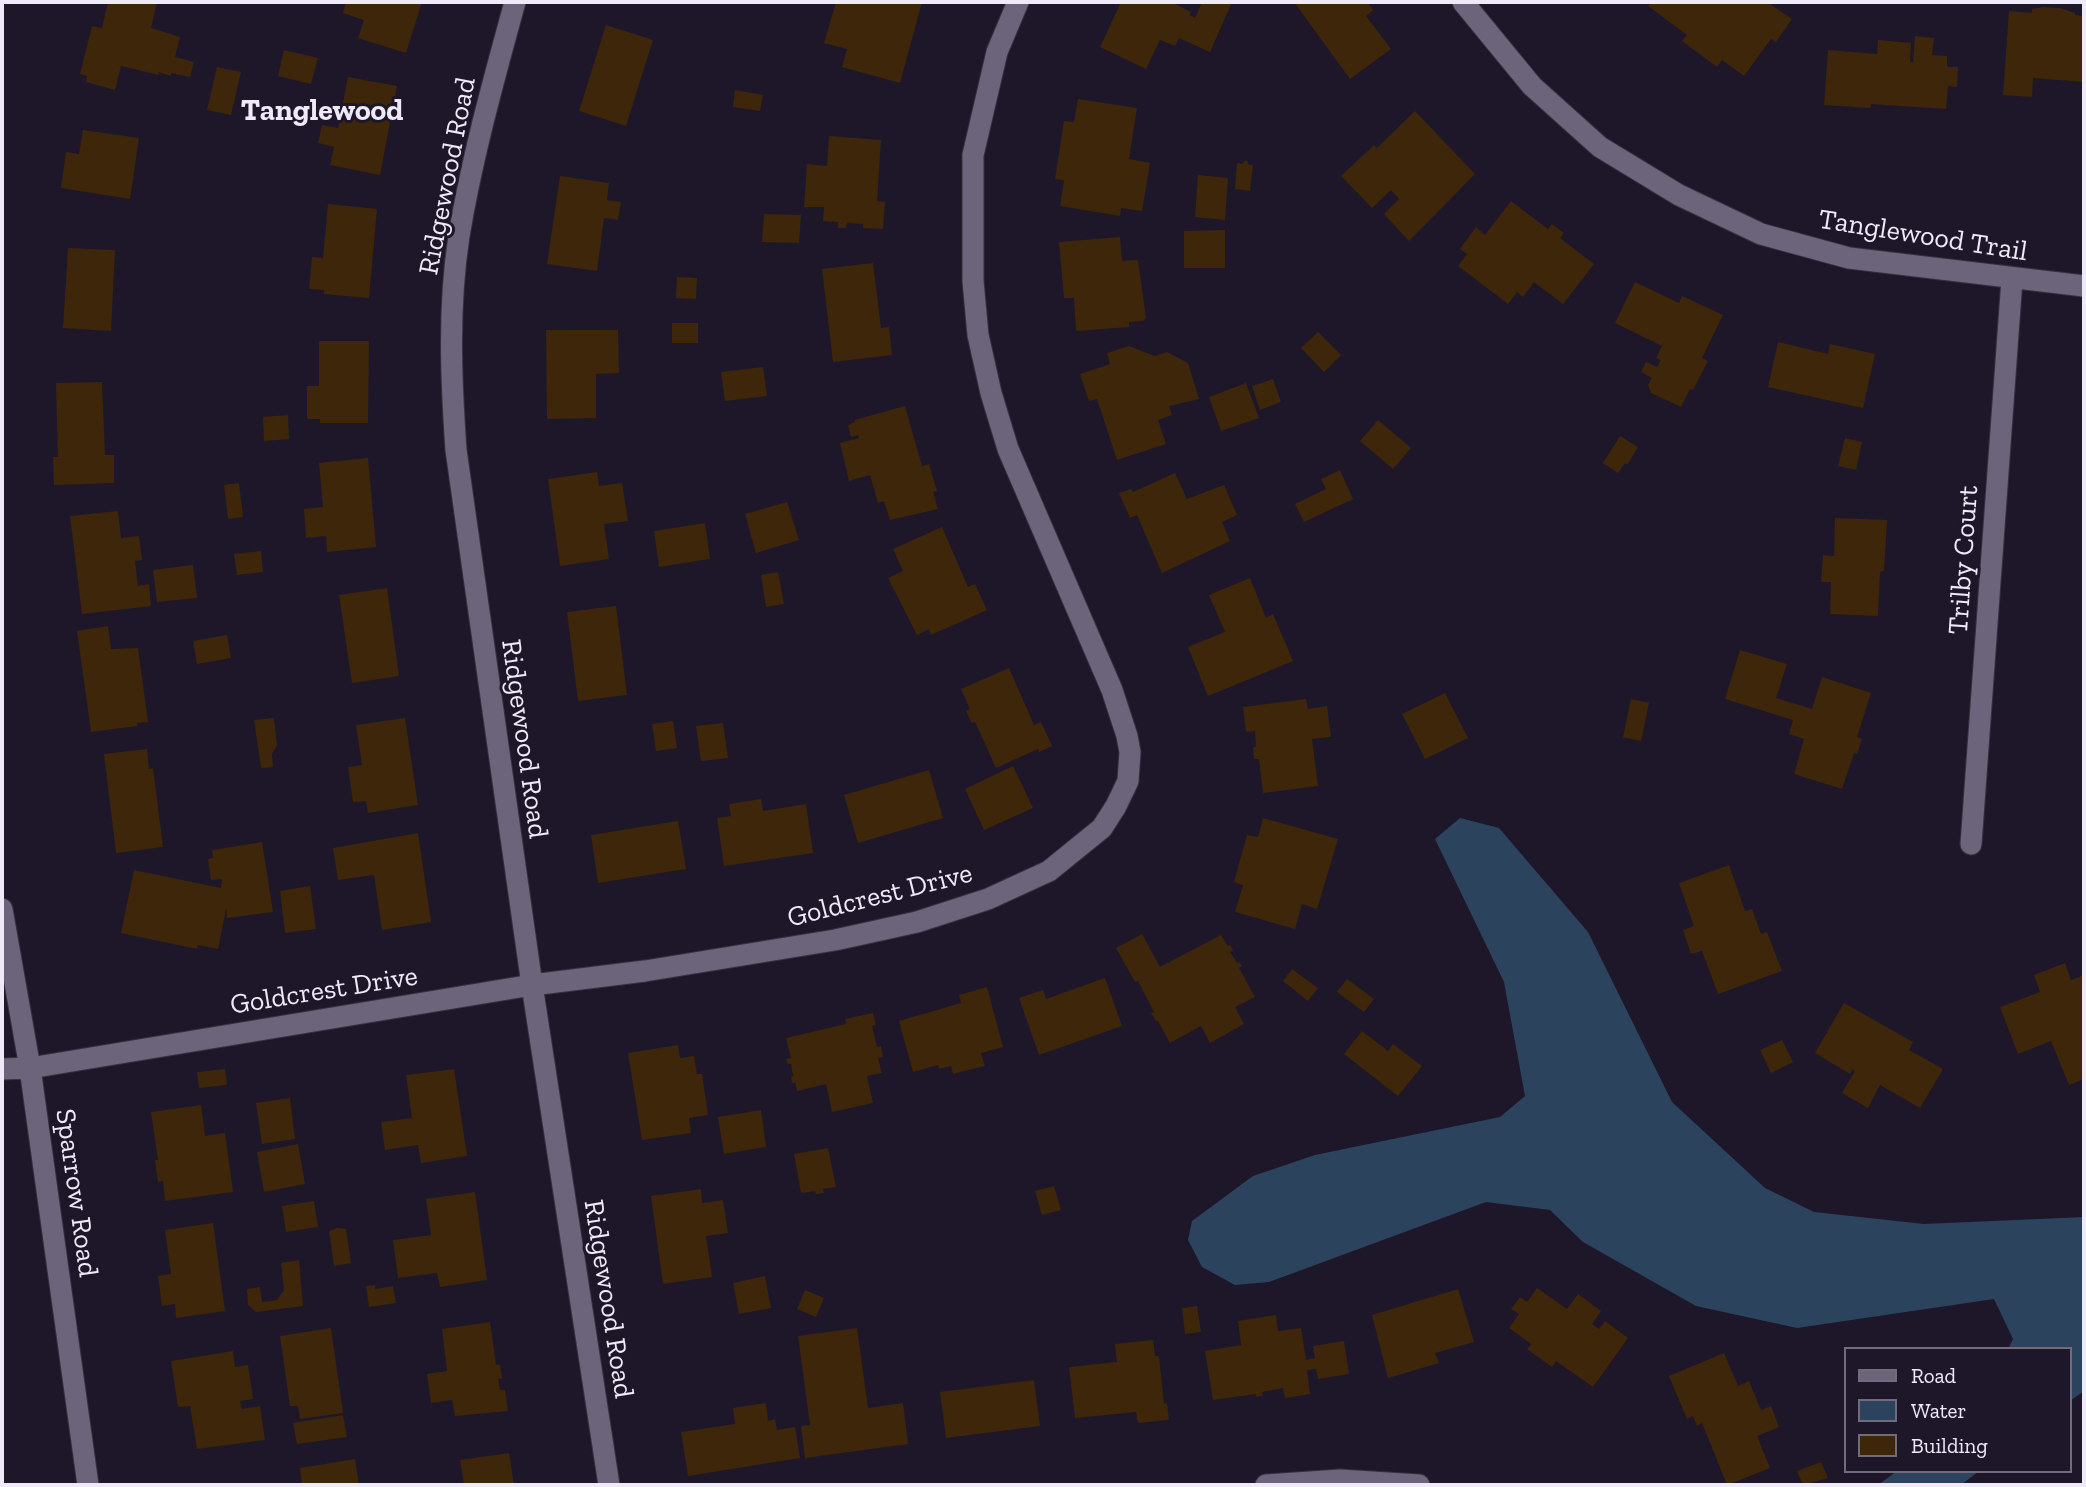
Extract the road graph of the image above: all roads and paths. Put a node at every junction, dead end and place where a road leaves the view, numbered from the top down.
1 (515, 2) edge
2 (1018, 2) edge
3 (1463, 2) edge
4 (2012, 279) junction
5 (2084, 286) edge
6 (1971, 844) dead end
7 (2, 909) edge
8 (532, 985) junction
9 (30, 1068) junction
10 (2, 1069) edge
11 (88, 1485) edge
12 (609, 1485) edge
13 (1266, 1485) edge
14 (1419, 1485) edge

1 - 8 street, Ridgewood Road
2 - 8 street, Goldcrest Drive
3 - 4 street, Tanglewood Trail
4 - 5 street, Tanglewood Trail
4 - 6 street, Trilby Court
7 - 9 street, Sparrow Road
8 - 9 street, Goldcrest Drive
8 - 12 street, Ridgewood Road
9 - 10 street, Goldcrest Drive
9 - 11 street, Sparrow Road
13 - 14 street

